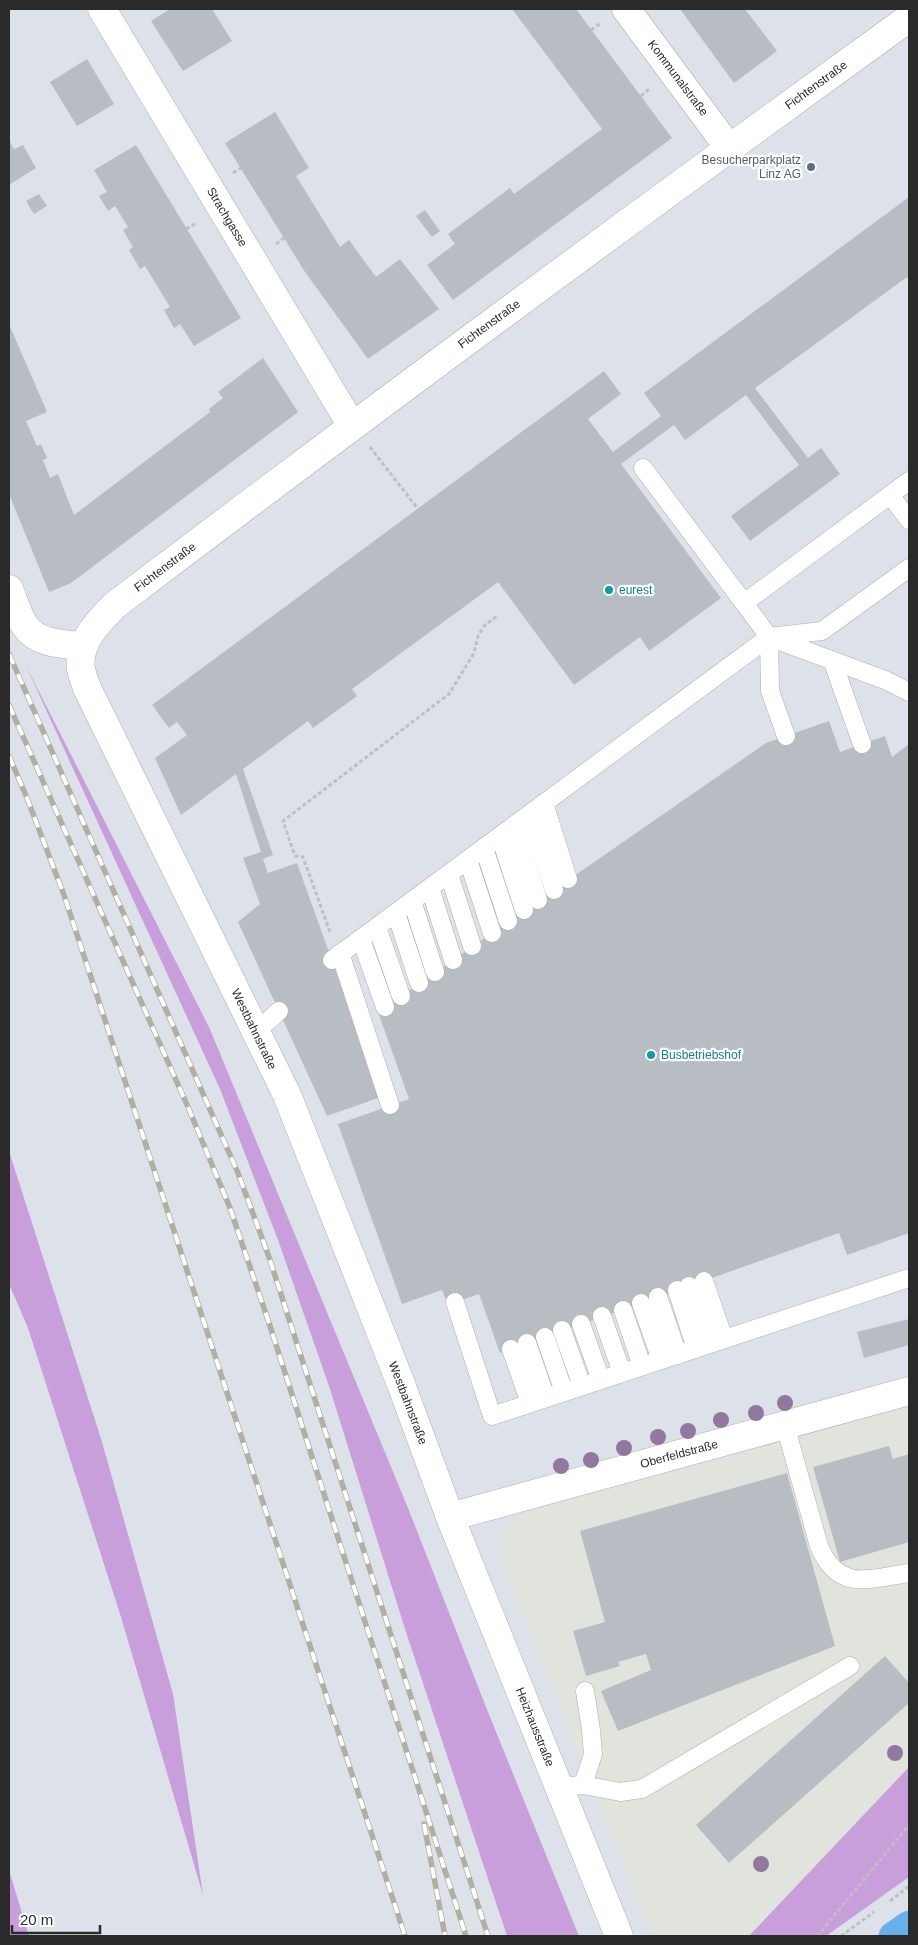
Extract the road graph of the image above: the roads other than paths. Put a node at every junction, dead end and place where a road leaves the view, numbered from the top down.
1 (102, 9) edge
2 (626, 9) edge
3 (909, 18) edge
4 (729, 148) junction
5 (360, 435) junction
6 (643, 468) dead end
7 (909, 481) edge
8 (890, 495) junction
9 (909, 520) edge
10 (909, 568) edge
11 (9, 589) edge
12 (744, 603) junction
13 (769, 637) junction
14 (83, 646) junction
15 (832, 660) junction
16 (909, 692) edge
17 (786, 736) dead end
18 (862, 744) dead end
19 (544, 803) junction
20 (529, 814) junction
21 (514, 825) junction
22 (500, 836) junction
23 (484, 848) junction
24 (468, 860) junction
25 (448, 874) junction
26 (568, 880) dead end
27 (430, 888) junction
28 (554, 890) dead end
29 (538, 900) dead end
30 (412, 901) junction
31 (524, 910) dead end
32 (396, 913) junction
33 (508, 921) dead end
34 (377, 927) junction
35 (492, 933) dead end
36 (361, 938) junction
37 (472, 946) dead end
38 (453, 960) dead end
39 (435, 972) dead end
40 (419, 983) dead end
41 (401, 996) dead end
42 (385, 1007) dead end
43 (279, 1011) dead end
44 (256, 1032) junction
45 (390, 1105) dead end
46 (909, 1278) edge
47 (658, 1296) dead end
48 (455, 1302) dead end
49 (641, 1303) dead end
50 (623, 1310) dead end
51 (602, 1316) dead end
52 (581, 1324) dead end
53 (562, 1330) dead end
54 (545, 1336) dead end
55 (710, 1344) junction
56 (519, 1346) dead end
57 (678, 1355) junction
58 (661, 1360) junction
59 (642, 1366) junction
60 (622, 1373) junction
61 (601, 1380) junction
62 (582, 1386) junction
63 (909, 1391) edge
64 (564, 1392) junction
65 (538, 1400) junction
66 (785, 1425) junction
67 (450, 1517) junction
68 (909, 1574) edge
69 (850, 1666) dead end
70 (586, 1691) dead end
71 (571, 1786) junction
72 (909, 1925) edge
73 (619, 1936) edge
74 (893, 1936) edge

1 - 5 street, Strachgasse
2 - 4 street, Kommunalstraße
3 - 4 street, Fichtenstraße
4 - 5 street, Fichtenstraße
5 - 14 street, Fichtenstraße
6 - 12 lane
7 - 8 lane
8 - 9 lane
8 - 12 lane
10 - 13 lane
11 - 14 street
12 - 13 lane
13 - 15 lane
13 - 17 lane
13 - 19 lane
14 - 44 street, Westbahnstraße
15 - 16 lane
15 - 18 lane
19 - 20 lane
19 - 26 lane
20 - 21 lane
20 - 28 lane
21 - 22 lane
21 - 29 lane
22 - 23 lane
22 - 31 lane
23 - 24 lane
23 - 33 lane
24 - 25 lane
24 - 35 lane
25 - 27 lane
25 - 37 lane
27 - 30 lane
27 - 38 lane
30 - 32 lane
30 - 39 lane
32 - 34 lane
32 - 40 lane
34 - 36 lane
34 - 41 lane
36 - 42 lane
36 - 45 lane
43 - 44 lane
44 - 67 street, Westbahnstraße
46 - 55 lane
47 - 57 lane
48 - 65 lane
49 - 58 lane
50 - 59 lane
51 - 60 lane
52 - 61 lane
53 - 62 lane
54 - 64 lane
55 - 55 lane
55 - 57 lane
56 - 65 lane
57 - 58 lane
58 - 59 lane
59 - 60 lane
60 - 61 lane
61 - 62 lane
62 - 64 lane
63 - 66 street, Oberfeldstraße
64 - 65 lane
66 - 67 street, Oberfeldstraße
66 - 68 lane
67 - 71 street, Heizhausstraße
69 - 71 lane
70 - 71 lane
71 - 73 street, Heizhausstraße
72 - 74 highway

